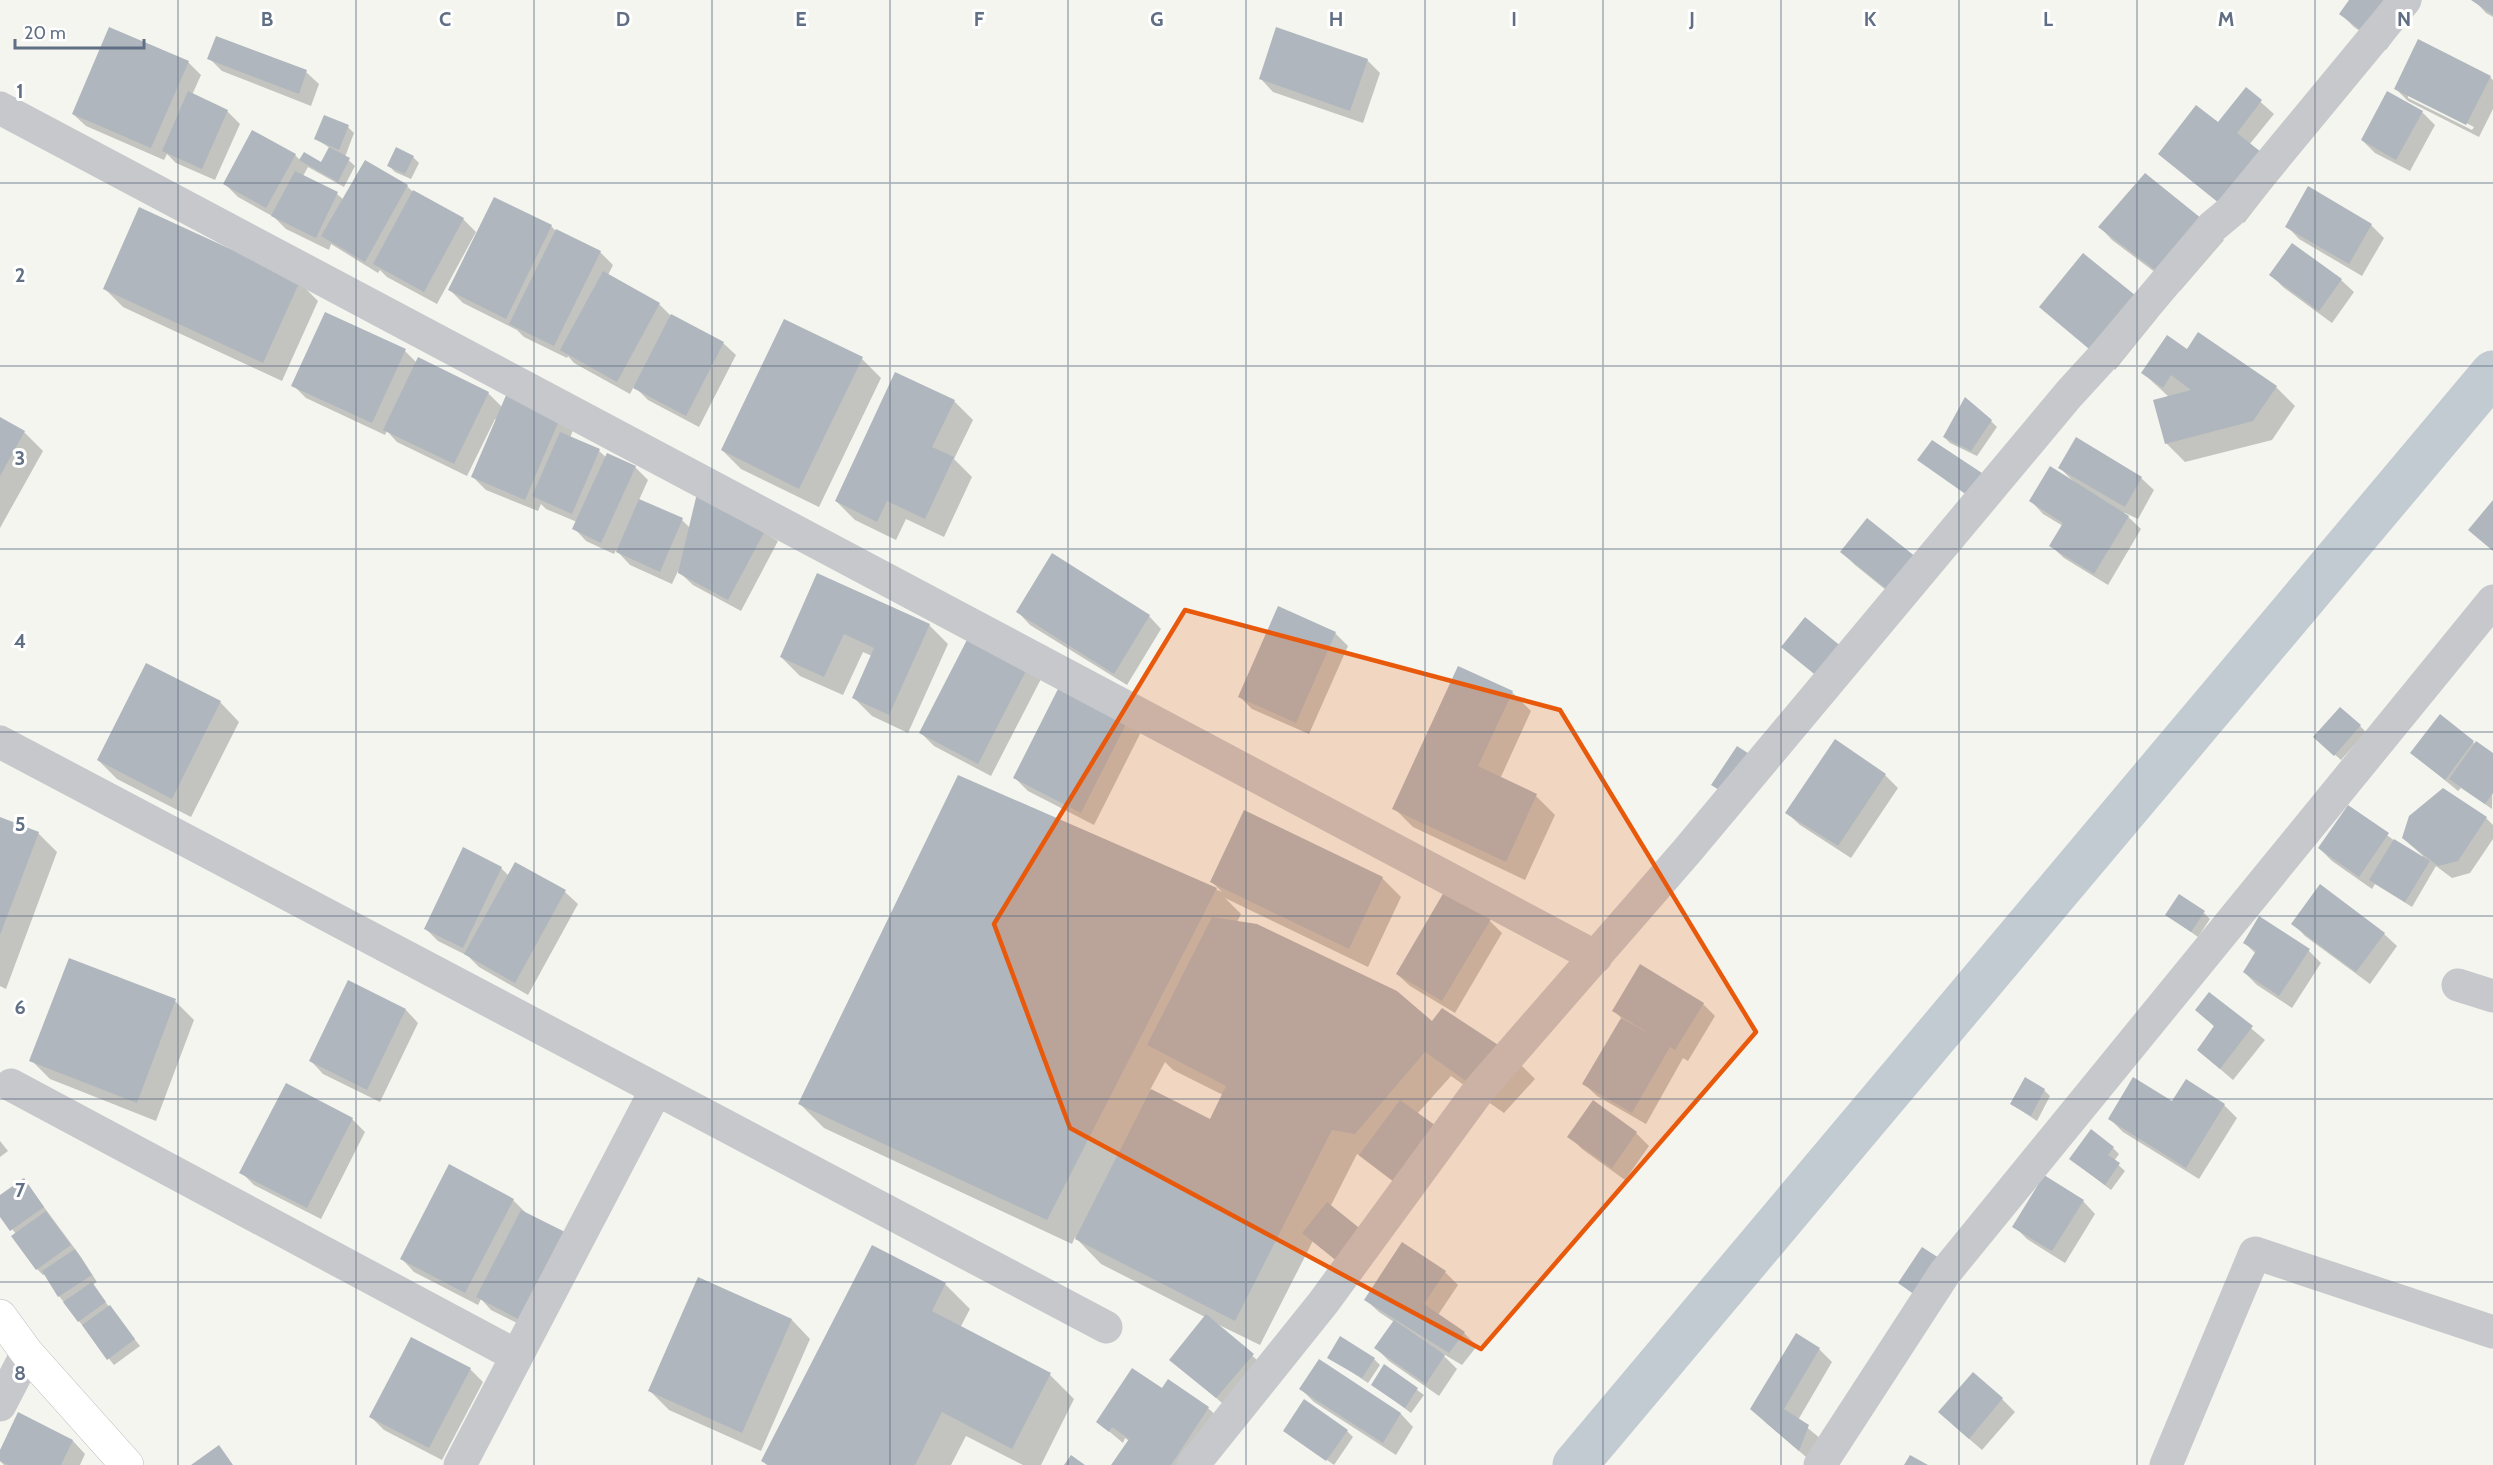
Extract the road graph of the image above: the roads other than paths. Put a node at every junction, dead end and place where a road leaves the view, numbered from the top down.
1 (2405, 0) edge
2 (0, 108) edge
3 (2493, 601) edge
4 (0, 742) edge
5 (1596, 957) junction
6 (2458, 985) dead end
7 (2493, 996) edge
8 (11, 1085) dead end
9 (656, 1090) junction
10 (0, 1316) edge
11 (1106, 1327) dead end
12 (2493, 1332) edge
13 (27, 1353) junction
14 (517, 1356) junction
15 (0, 1405) edge
16 (127, 1465) edge
17 (459, 1465) edge
18 (1192, 1465) edge
19 (1820, 1465) edge
20 (2166, 1465) edge

1 - 5 street
2 - 5 street
3 - 19 street
4 - 9 street
5 - 18 street
6 - 7 street
8 - 14 street
9 - 11 street
9 - 14 street
10 - 13 main road
12 - 20 street
13 - 15 street
13 - 16 main road
14 - 17 street

